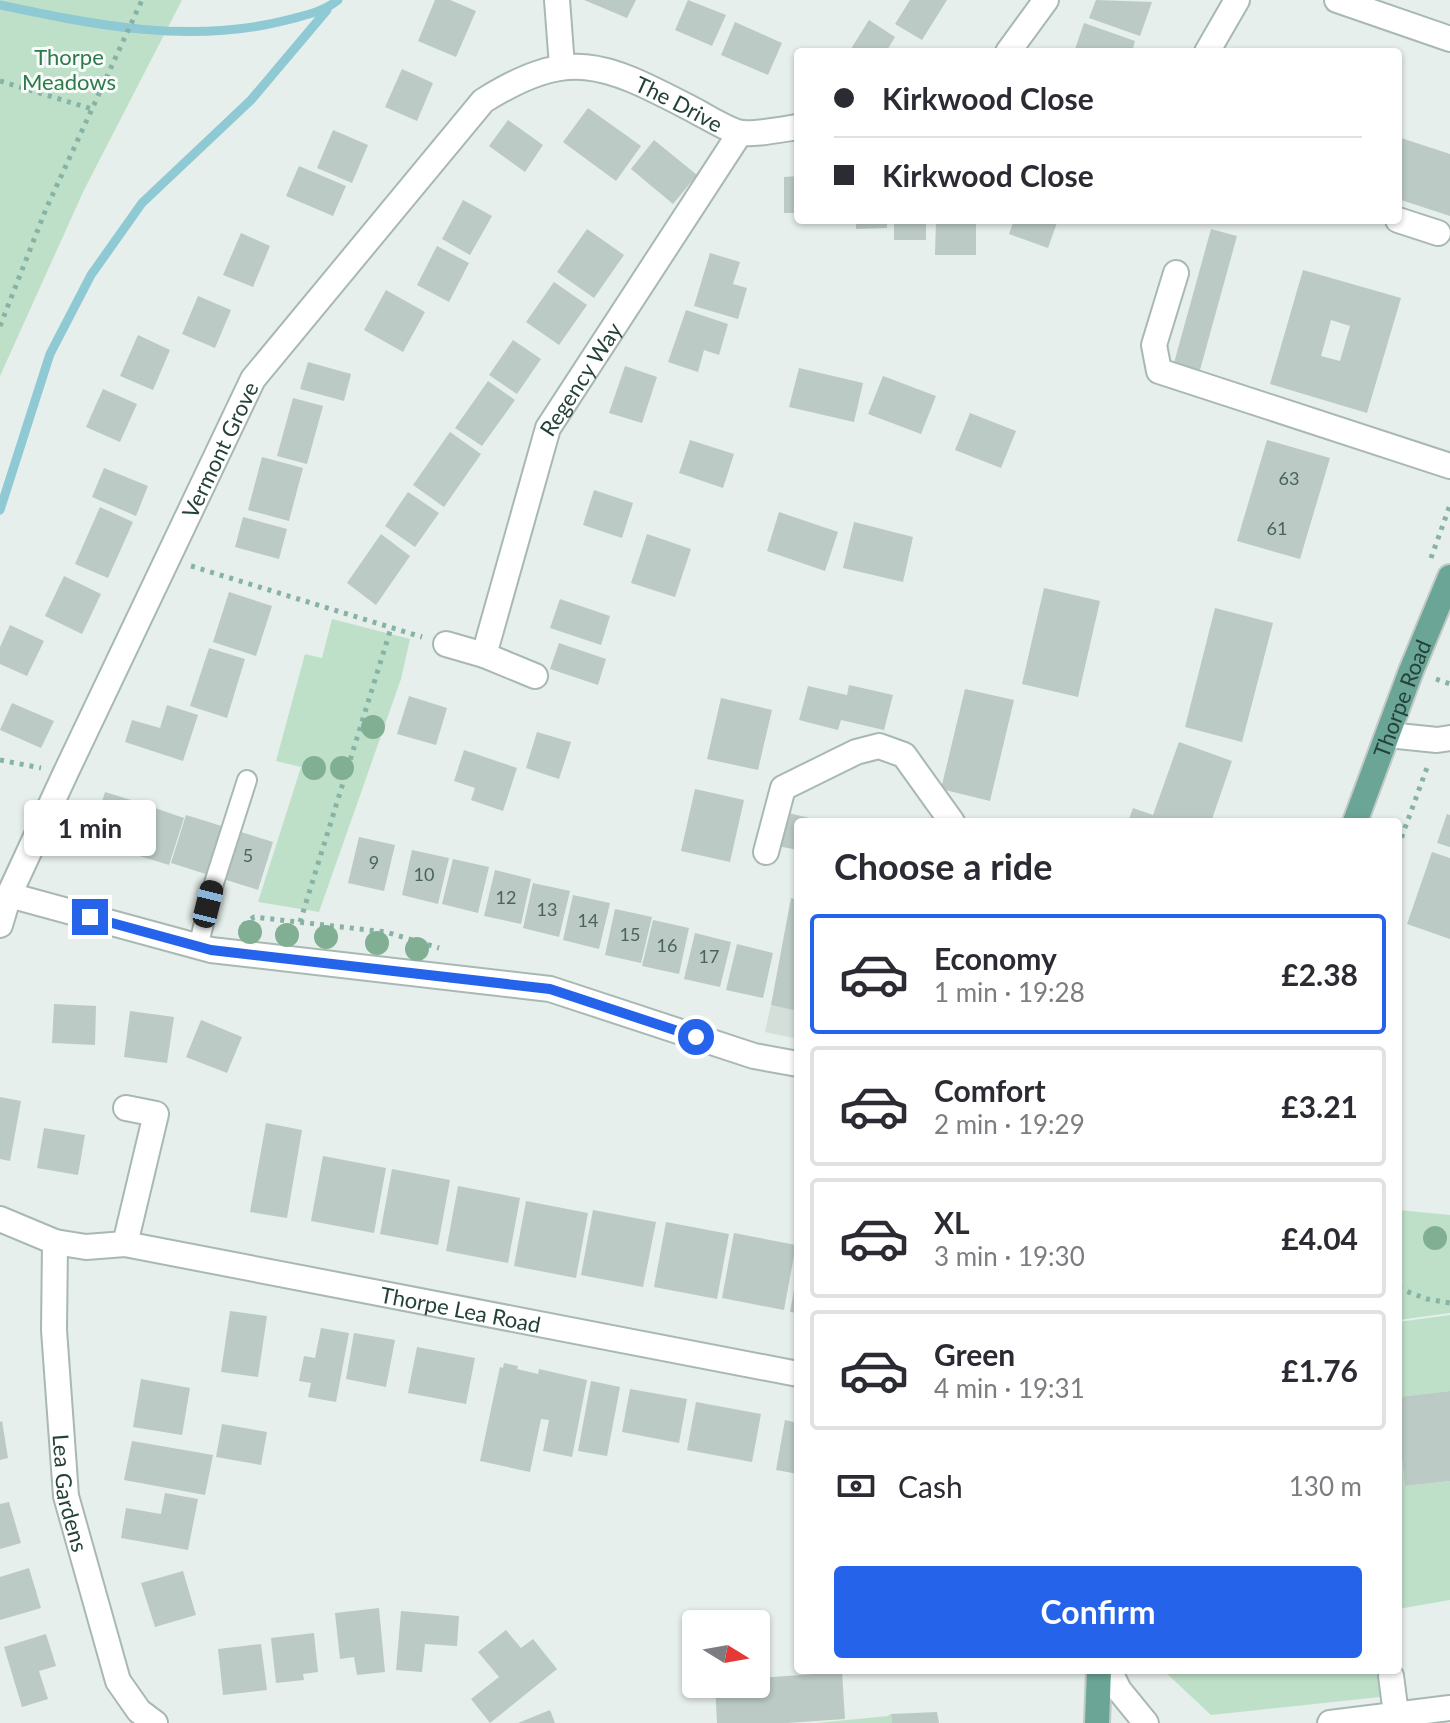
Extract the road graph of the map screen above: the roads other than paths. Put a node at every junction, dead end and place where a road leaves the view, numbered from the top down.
1 (557, 0) edge
2 (1046, 0) edge
3 (1237, 0) edge
4 (1337, 0) edge
5 (1450, 39) edge
6 (1011, 48) edge
7 (1209, 48) edge
8 (562, 66) junction
9 (794, 127) edge
10 (740, 133) junction
11 (1402, 221) edge
12 (1438, 233) dead end
13 (1176, 273) dead end
14 (1450, 466) edge
15 (1450, 577) edge
16 (446, 644) road end
17 (484, 655) junction
18 (535, 676) dead end
19 (1388, 735) junction
20 (1444, 739) edge
21 (247, 780) dead end
22 (949, 818) edge
23 (1357, 818) edge
24 (766, 852) dead end
25 (9, 895) junction
26 (0, 925) edge
27 (198, 947) junction
28 (794, 1063) edge
29 (126, 1108) dead end
30 (0, 1219) edge
31 (55, 1242) junction
32 (125, 1244) junction
33 (794, 1373) edge
34 (1099, 1674) edge
35 (1111, 1674) edge
36 (1391, 1676) dead end
37 (1450, 1708) edge
38 (1396, 1714) junction
39 (155, 1723) edge
40 (1097, 1723) edge
41 (1146, 1723) edge
42 (1330, 1723) edge

1 - 8 street
2 - 6 street
3 - 7 street
4 - 5 street
8 - 10 street, The Drive
8 - 25 street, Vermont Grove
9 - 10 street, The Drive
10 - 17 street, Regency Way
11 - 12 street
13 - 14 street
15 - 19 main road, Thorpe Road
16 - 17 street
17 - 18 street
19 - 20 street
19 - 23 main road, Thorpe Road
21 - 27 lane
22 - 24 street
25 - 26 street, Vermont Grove
25 - 27 street
27 - 28 street
29 - 32 street
30 - 31 street, Thorpe Lea Road
31 - 32 street, Thorpe Lea Road
31 - 39 street, Lea Gardens
32 - 33 street, Thorpe Lea Road
34 - 40 main road
35 - 41 street
36 - 38 street
37 - 38 street
38 - 42 street

